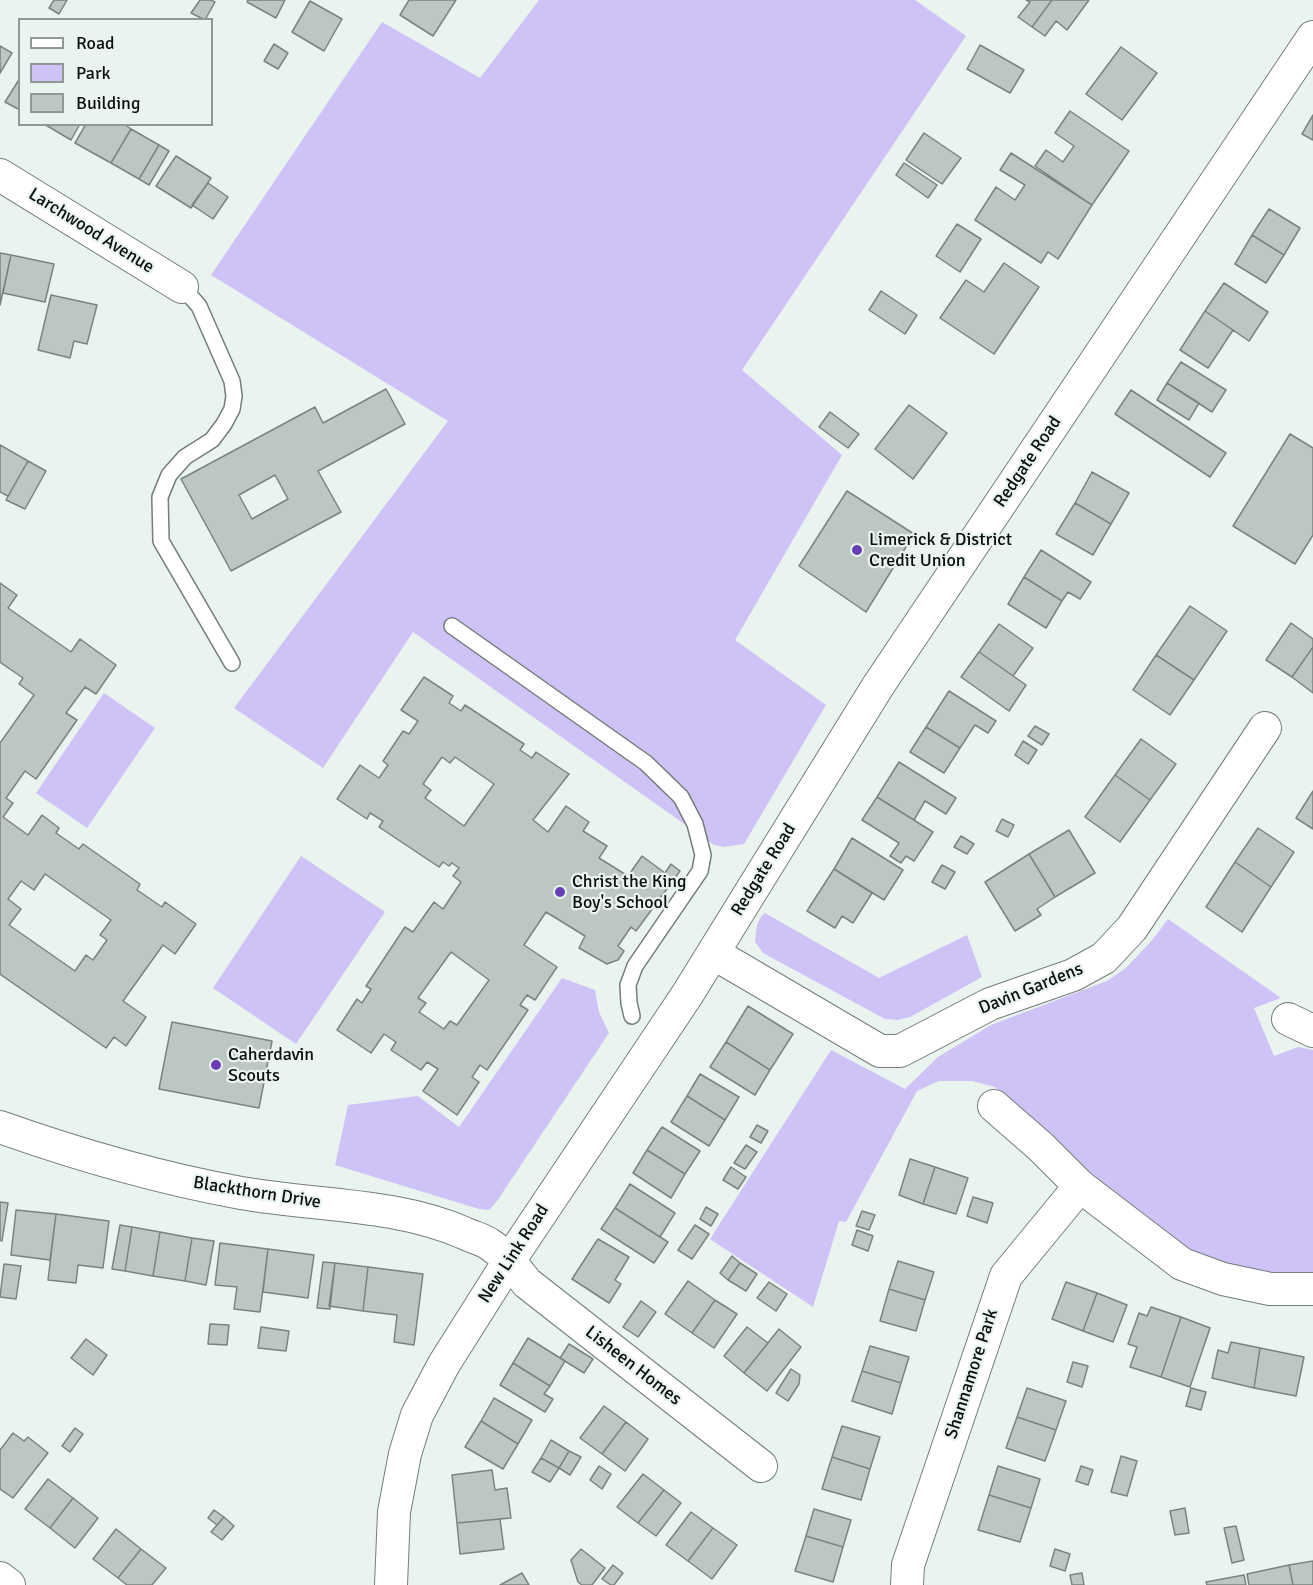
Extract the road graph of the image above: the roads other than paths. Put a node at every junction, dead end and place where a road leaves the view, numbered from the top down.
1 (1313, 37) edge
2 (0, 175) edge
3 (182, 287) joint
4 (452, 626) dead end
5 (232, 663) dead end
6 (1264, 728) dead end
7 (713, 953) junction
8 (632, 1016) dead end
9 (994, 1106) dead end
10 (0, 1127) edge
11 (1080, 1186) junction
12 (509, 1261) junction
13 (1313, 1289) edge
14 (761, 1466) dead end
15 (0, 1578) edge
16 (9, 1585) edge
17 (391, 1585) edge
18 (907, 1585) edge

1 - 7 street, Redgate Road
2 - 3 street, Larchwood Avenue
3 - 5 lane
4 - 8 lane
6 - 7 street, Davin Gardens
7 - 12 street, New Link Road
9 - 11 street
10 - 12 street, Blackthorn Drive
11 - 13 street
11 - 18 street, Shannamore Park
12 - 14 street, Lisheen Homes
12 - 17 street, New Link Road
15 - 16 street

